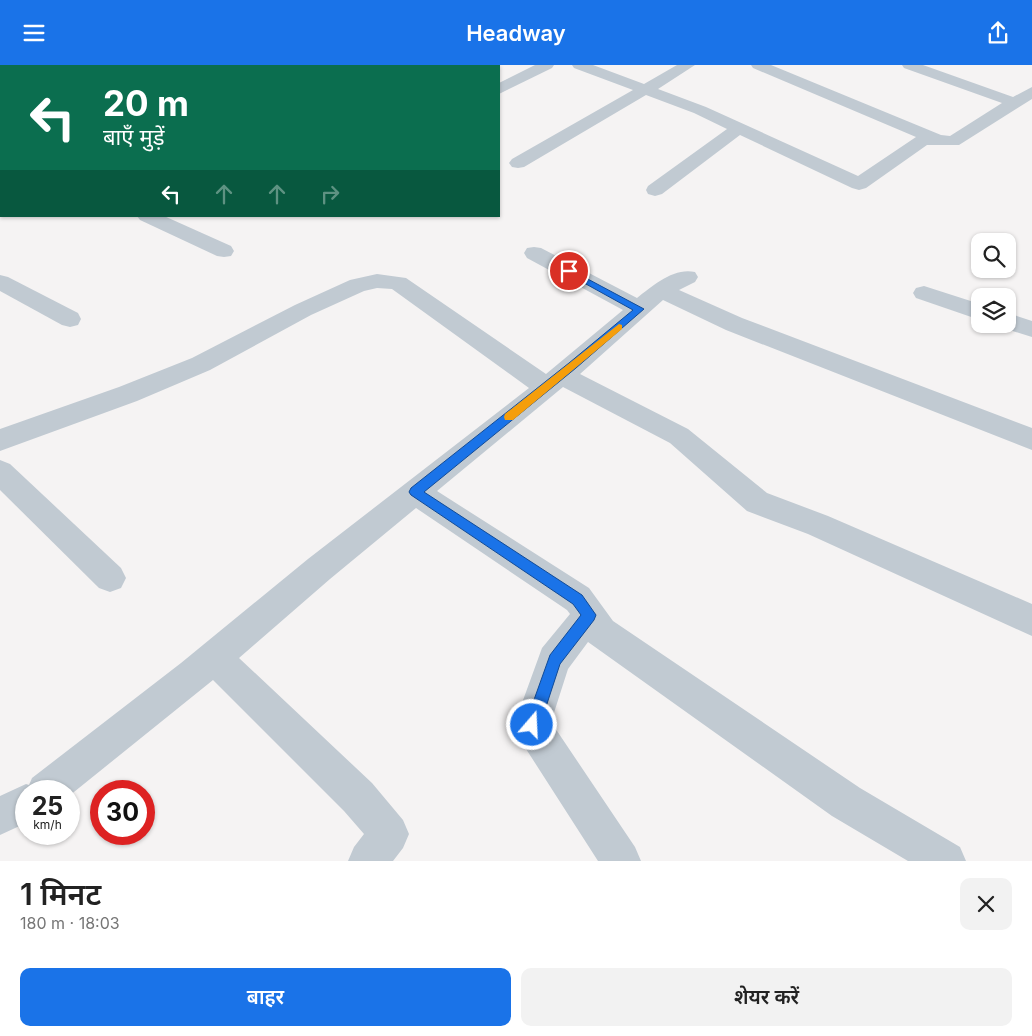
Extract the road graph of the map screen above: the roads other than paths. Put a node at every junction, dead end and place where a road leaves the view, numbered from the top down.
1 (547, 65) edge
2 (579, 65) edge
3 (688, 65) edge
4 (758, 65) edge
5 (909, 65) edge
6 (500, 88) edge
7 (644, 90) junction
8 (1032, 92) edge
9 (1016, 103) junction
10 (738, 128) junction
11 (940, 141) junction
12 (518, 163) dead end
13 (655, 190) dead end
14 (149, 217) edge
15 (224, 251) dead end
16 (534, 253) dead end
17 (687, 277) dead end
18 (0, 282) edge
19 (661, 290) junction
20 (924, 293) dead end
21 (639, 309) junction
22 (971, 309) edge
23 (70, 319) dead end
24 (1016, 324) edge
25 (1032, 329) edge
26 (554, 381) junction
27 (1032, 439) edge
28 (0, 440) edge
29 (0, 472) edge
30 (415, 492) junction
31 (110, 578) dead end
32 (589, 615) junction
33 (1032, 620) edge
34 (213, 657) junction
35 (59, 780) edge
36 (15, 808) edge
37 (0, 816) edge
38 (368, 861) edge
39 (621, 861) edge
40 (946, 861) edge

1 - 6 street
2 - 7 street
3 - 7 street
4 - 11 street
5 - 9 street
7 - 10 street
7 - 12 street
8 - 9 street
9 - 11 street
10 - 11 street
10 - 13 street
14 - 15 street
16 - 21 street
17 - 19 street
18 - 23 street
19 - 21 street
19 - 27 street
20 - 22 street
21 - 26 street
24 - 25 street
26 - 28 street
26 - 30 street
26 - 33 street
29 - 31 street
30 - 32 street
30 - 34 street
32 - 39 street
32 - 40 street
34 - 35 street
34 - 38 street
36 - 37 street

